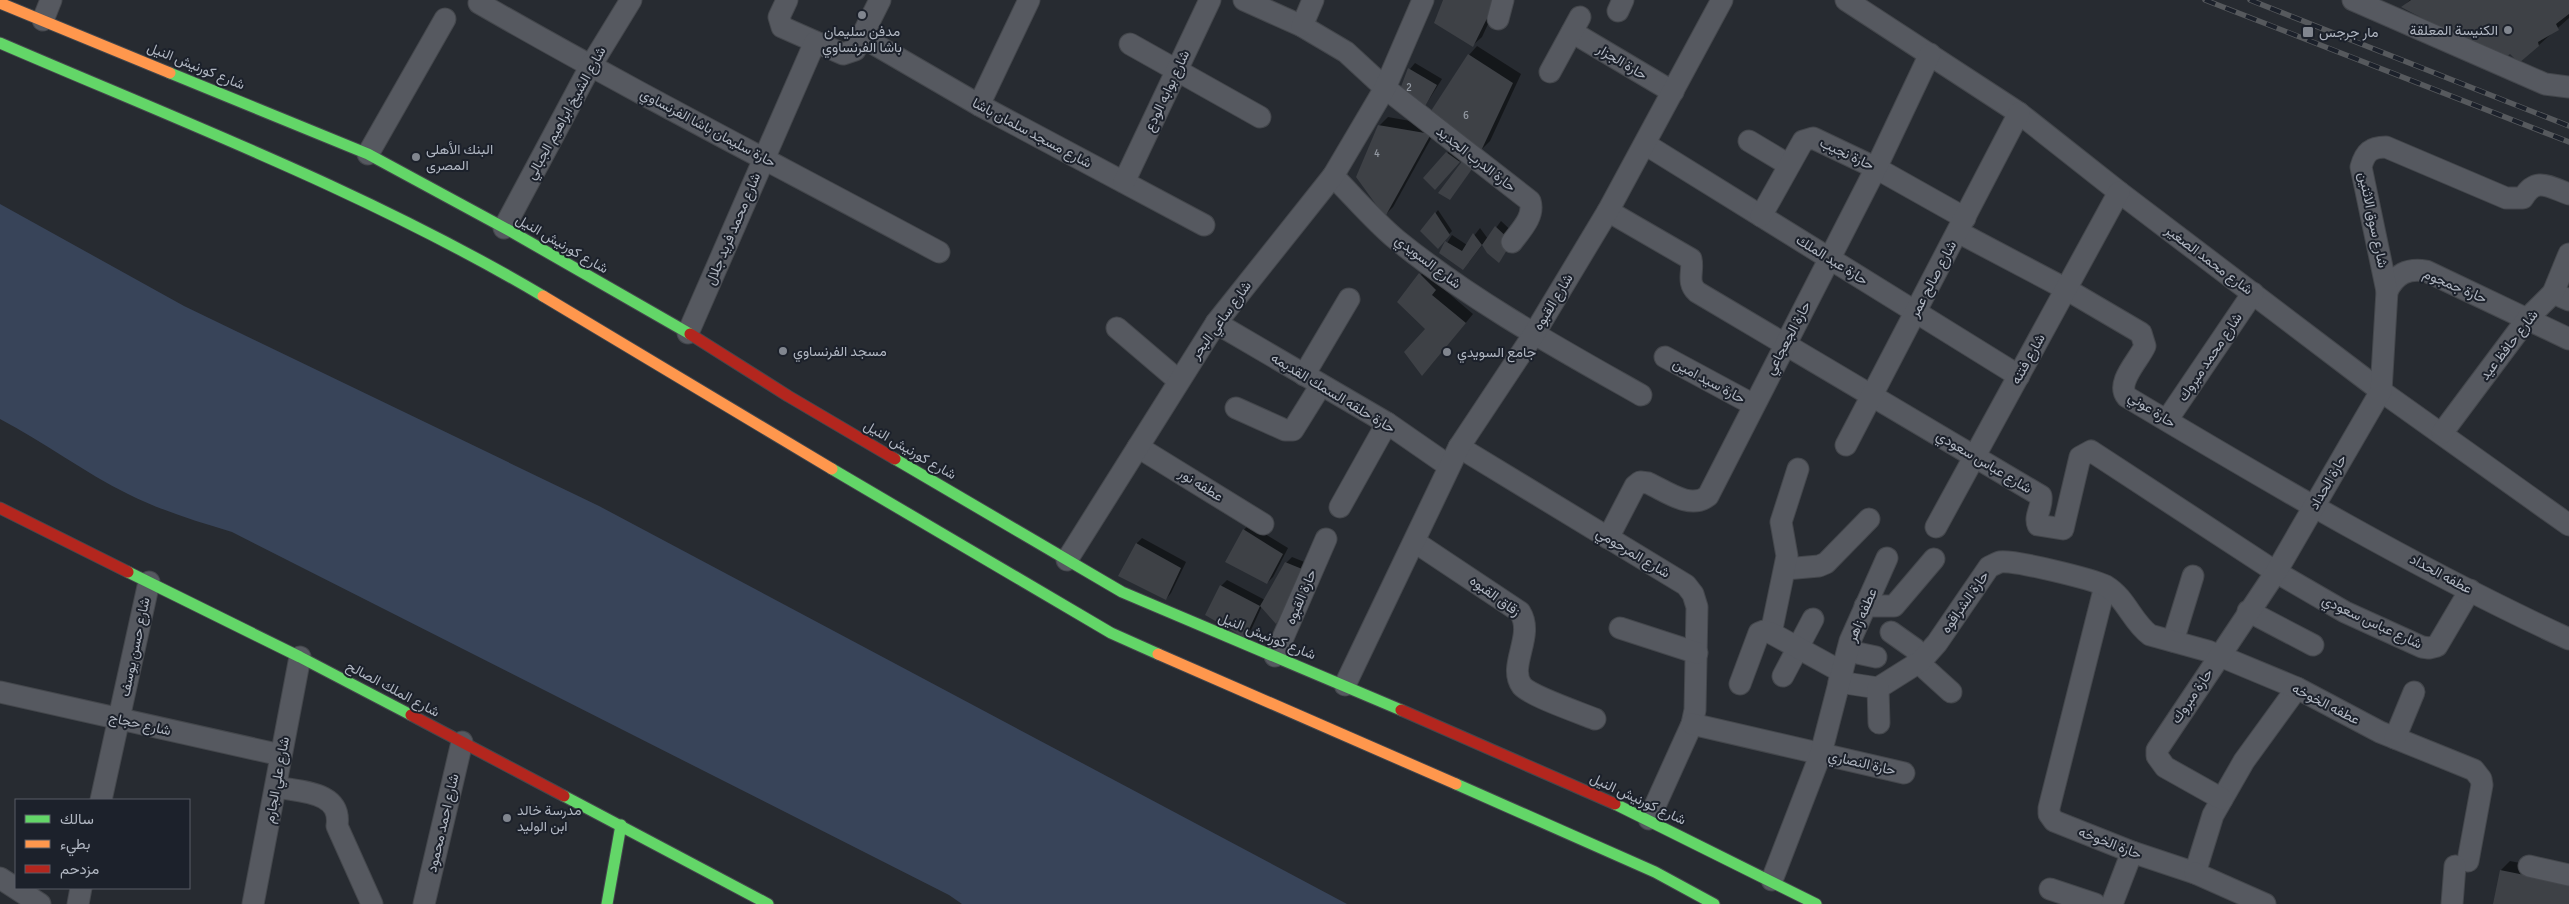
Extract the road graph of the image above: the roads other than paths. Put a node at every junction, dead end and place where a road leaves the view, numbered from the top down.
1 (51, 0) edge
2 (631, 0) edge
3 (787, 0) edge
4 (880, 0) edge
5 (1029, 0) edge
6 (1210, 0) edge
7 (1244, 0) edge
8 (1313, 0) edge
9 (1423, 0) edge
10 (1722, 0) edge
11 (1846, 0) edge
12 (2353, 0) edge
13 (0, 2) edge
14 (479, 3) dead end
15 (446, 19) dead end
16 (42, 20) junction
17 (1302, 26) junction
18 (862, 37) junction
19 (815, 42) junction
20 (0, 43) edge
21 (1130, 44) dead end
22 (1930, 54) junction
23 (590, 67) junction
24 (1176, 70) junction
25 (1550, 72) dead end
26 (2569, 87) edge
27 (1385, 88) junction
28 (1673, 92) junction
29 (979, 105) junction
30 (2019, 113) junction
31 (1260, 117) dead end
32 (1749, 141) dead end
33 (1645, 144) junction
34 (368, 154) junction
35 (763, 157) junction
36 (1789, 165) junction
37 (1876, 168) junction
38 (1333, 176) junction
39 (1124, 182) junction
40 (2119, 192) junction
41 (2569, 194) edge
42 (1608, 211) junction
43 (1761, 216) junction
44 (1204, 225) dead end
45 (1961, 225) junction
46 (504, 228) junction
47 (1512, 242) dead end
48 (939, 252) dead end
49 (2569, 254) edge
50 (1830, 259) junction
51 (2066, 289) junction
52 (2387, 291) junction
53 (2253, 293) junction
54 (2561, 297) edge
55 (1349, 299) dead end
56 (1916, 312) junction
57 (2528, 318) junction
58 (1216, 323) junction
59 (1117, 328) dead end
60 (688, 333) junction
61 (1534, 334) junction
62 (2569, 339) edge
63 (1784, 345) junction
64 (1665, 356) dead end
65 (2019, 376) junction
66 (1313, 380) junction
67 (1179, 381) junction
68 (2381, 391) junction
69 (1641, 395) dead end
70 (1872, 397) junction
71 (1754, 404) junction
72 (1236, 408) dead end
73 (2167, 420) junction
74 (1387, 424) junction
75 (2442, 434) junction
76 (1846, 445) dead end
77 (1138, 446) junction
78 (1459, 447) junction
79 (1975, 456) junction
80 (1449, 466) junction
81 (1798, 469) dead end
82 (2314, 506) junction
83 (1340, 507) dead end
84 (0, 508) edge
85 (1869, 519) dead end
86 (1263, 524) dead end
87 (2569, 525) edge
88 (1936, 527) dead end
89 (1608, 538) junction
90 (1326, 539) dead end
91 (1415, 542) junction
92 (1887, 558) dead end
93 (1934, 559) dead end
94 (1067, 560) junction
95 (1784, 569) junction
96 (2276, 572) junction
97 (2192, 576) dead end
98 (149, 582) junction
99 (2105, 586) junction
100 (2470, 590) junction
101 (1865, 606) junction
102 (2248, 611) junction
103 (1813, 619) dead end
104 (1620, 628) dead end
105 (1891, 632) dead end
106 (1771, 633) junction
107 (2569, 639) edge
108 (2173, 641) junction
109 (2313, 645) dead end
110 (1798, 648) junction
111 (1848, 651) junction
112 (1697, 653) junction
113 (2219, 655) junction
114 (1275, 656) junction
115 (300, 657) junction
116 (1876, 657) dead end
117 (1920, 662) junction
118 (1783, 676) dead end
119 (1841, 677) junction
120 (1740, 684) dead end
121 (1345, 685) junction
122 (1878, 688) junction
123 (2297, 688) junction
124 (0, 692) edge
125 (1951, 692) dead end
126 (2414, 692) dead end
127 (119, 719) junction
128 (1595, 719) dead end
129 (1879, 723) dead end
130 (1692, 724) junction
131 (2395, 738) junction
132 (462, 742) junction
133 (1821, 753) junction
134 (281, 755) junction
135 (1904, 773) dead end
136 (276, 787) junction
137 (101, 799) edge
138 (2222, 799) junction
139 (1649, 819) junction
140 (621, 825) junction
141 (2132, 852) junction
142 (2529, 866) dead end
143 (2195, 873) junction
144 (2569, 875) edge
145 (0, 878) edge
146 (1772, 880) junction
147 (15, 888) edge
148 (17, 889) edge
149 (82, 889) edge
150 (2050, 889) dead end
151 (40, 904) edge
152 (78, 904) edge
153 (253, 904) edge
154 (372, 904) edge
155 (424, 904) edge
156 (607, 904) edge
157 (768, 904) edge
158 (1714, 904) edge
159 (1816, 904) edge
160 (2095, 904) edge
161 (2112, 904) edge
162 (2265, 904) edge
163 (2452, 904) edge

1 - 16 street
2 - 23 street, شارع الشيخ ابراهيم الجبالي
3 - 19 street
4 - 18 street
5 - 29 street
6 - 24 street, شارع بوابه الودع
7 - 17 street, حارة الدرب الجديد
8 - 17 street
9 - 27 street, شارع ساعي البحر
10 - 28 street, شارع القبوه
11 - 22 street, شارع محمد الصغير
12 - 26 street
13 - 16 main road, شارع كورنيش النيل
14 - 23 street, حارة سليمان باشا الفرنساوي
15 - 34 street
16 - 34 main road, شارع كورنيش النيل
17 - 27 street, حارة الدرب الجديد
18 - 19 street
18 - 29 street, شارع مسجد سلمان باشا
19 - 35 street, شارع محمد فريد جلال
20 - 158 main road
21 - 24 street
22 - 30 street, شارع محمد الصغير
22 - 37 street, حارة الجعجاعي
23 - 35 street, حارة سليمان باشا الفرنساوي
23 - 46 street, شارع الشيخ ابراهيم الجبالي
24 - 31 street
24 - 39 street, شارع بوابه الودع
25 - 28 street, حارة الجزار
27 - 38 street, شارع ساعي البحر
27 - 47 street, حارة الدرب الجديد
28 - 33 street, شارع القبوه
29 - 39 street, شارع مسجد سلمان باشا
30 - 40 street, شارع محمد الصغير
30 - 45 street, شارع صالح عمر
32 - 36 street
33 - 42 street, شارع القبوه
33 - 43 street, حارة عبد الملك
34 - 46 main road, شارع كورنيش النيل
35 - 48 street, حارة سليمان باشا الفرنساوي
35 - 60 street, شارع محمد فريد جلال
36 - 37 street, حارة نجيب
36 - 43 street, حارة نجيب
37 - 45 street, حارة نجيب
37 - 50 street, حارة الجعجاعي
38 - 58 street, شارع ساعي البحر
38 - 61 street, شارع السويدي
39 - 44 street, شارع مسجد سلمان باشا
40 - 51 street, شارع فتنه
40 - 53 street, شارع محمد الصغير
41 - 52 street, شارع سوق الاثنين
42 - 61 street, شارع القبوه
42 - 63 street, شارع عباس سعودي
43 - 50 street, حارة عبد الملك
45 - 51 street, حارة عوني
45 - 56 street, شارع صالح عمر
46 - 60 main road, شارع كورنيش النيل
49 - 54 street, شارع حافظ عيد
50 - 56 street, حارة عبد الملك
50 - 63 street, حارة الجعجاعي
51 - 65 street, شارع فتنه
51 - 73 street, حارة عوني
52 - 57 street, حارة جمجوم
52 - 68 street, شارع سوق الاثنين
53 - 68 street, شارع محمد الصغير
53 - 73 street, شارع محمد مبروك
54 - 57 street, شارع حافظ عيد
55 - 66 street
56 - 65 street, حارة عبد الملك
56 - 70 street, شارع صالح عمر
57 - 62 street, حارة جمجوم
57 - 75 street, شارع حافظ عيد
58 - 66 street, حارة حلقه السمك القديمه
58 - 67 street, شارع ساعي البحر
59 - 67 street
60 - 94 main road, شارع كورنيش النيل
61 - 69 street, شارع السويدي
61 - 78 street, شارع القبوه
63 - 70 street, شارع عباس سعودي
63 - 71 street, حارة الجعجاعي
64 - 71 street, حارة سيد امين
65 - 79 street, شارع فتنه
66 - 72 street
66 - 74 street, حارة حلقه السمك القديمه
67 - 77 street, شارع ساعي البحر
68 - 75 street, شارع محمد الصغير
68 - 82 street, حارة الحداد
70 - 76 street, شارع صالح عمر
70 - 79 street, شارع عباس سعودي
71 - 89 street, حارة الجعجاعي
73 - 82 street, حارة عوني
74 - 80 street, حارة حلقه السمك القديمه
74 - 83 street
75 - 87 street, شارع محمد الصغير
77 - 86 street, عطفه نور
77 - 94 street, شارع ساعي البحر
78 - 80 street, شارع القبوه
78 - 89 street, شارع المرحومي
79 - 88 street, شارع فتنه
79 - 96 street, شارع عباس سعودي
80 - 91 street, شارع القبوه
81 - 95 street
82 - 96 street, حارة الحداد
82 - 100 street, عطفه الحداد
84 - 98 main road, شارع الملك الصالح
85 - 95 street
89 - 112 street, شارع المرحومي
90 - 114 street, حارة القبوه
91 - 121 street, شارع القبوه
91 - 128 street, زقاق القبوه
92 - 101 street, عطفه زاهر
93 - 101 street
94 - 114 main road, شارع كورنيش النيل
95 - 106 street
96 - 100 street, شارع عباس سعودي
96 - 102 street, حارة مبروك
97 - 108 street
98 - 115 main road, شارع الملك الصالح
98 - 127 street, شارع حسن يوسف
99 - 108 street, عطفه الخوخه
99 - 117 street, حارة الشراقوه
99 - 141 street, حارة الخوخه
100 - 107 street, عطفه الحداد
101 - 111 street, عطفه زاهر
102 - 109 street
102 - 113 street, حارة مبروك
103 - 110 street
104 - 112 street
105 - 117 street
106 - 110 street
106 - 120 street
108 - 113 street, عطفه الخوخه
110 - 118 street
110 - 119 street
111 - 116 street
111 - 119 street, عطفه زاهر
112 - 130 street, شارع المرحومي
113 - 123 street, عطفه الخوخه
113 - 138 street, حارة مبروك
114 - 121 main road, شارع كورنيش النيل
115 - 132 main road, شارع الملك الصالح
115 - 134 street, شارع علي الجارم
117 - 122 street, حارة الشراقوه
117 - 125 street
119 - 122 street
119 - 133 street
121 - 139 main road, شارع كورنيش النيل
122 - 129 street
123 - 131 street, عطفه الخوخه
123 - 138 street
124 - 127 street, شارع حجاج
126 - 131 street
127 - 134 street, شارع حجاج
127 - 137 street, شارع حسن يوسف
130 - 133 street
130 - 139 street, شارع المرحومي
131 - 163 street, عطفه الخوخه
132 - 140 main road, شارع الملك الصالح
132 - 155 street, شارع احمد محمود
133 - 135 street, حارة النصاري
133 - 146 street
134 - 136 street, شارع علي الجارم
136 - 153 street, شارع علي الجارم
136 - 154 street
138 - 143 street
139 - 146 main road, شارع كورنيش النيل
140 - 156 main road
140 - 157 main road, شارع الملك الصالح
141 - 143 street, حارة الخوخه
141 - 161 street
142 - 144 street
143 - 162 street, حارة الخوخه
145 - 147 street
146 - 159 main road, شارع كورنيش النيل
148 - 151 street
149 - 152 street
150 - 160 street

